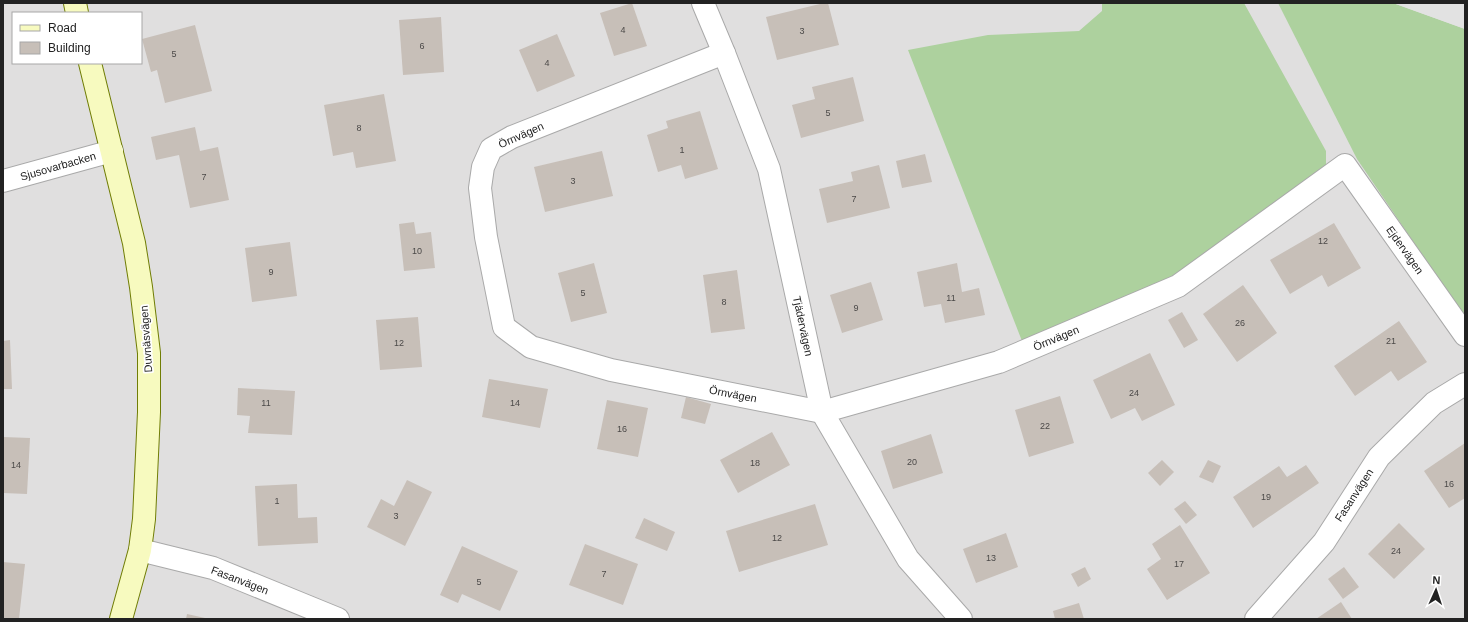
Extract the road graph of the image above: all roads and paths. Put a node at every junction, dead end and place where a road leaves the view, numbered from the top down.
1 (703, 3) edge
2 (724, 53) junction
3 (90, 64) edge
4 (112, 151) junction
5 (1345, 165) joint
6 (3, 182) edge
7 (1465, 335) edge
8 (1465, 384) edge
9 (822, 412) junction
10 (140, 550) junction
11 (121, 619) edge
12 (338, 619) edge
13 (961, 619) edge
14 (1256, 619) edge

1 - 2 street, Tjädervägen
2 - 9 street, Tjädervägen
2 - 9 street, Örnvägen
3 - 4 street, Duvnäsvägen
4 - 6 street, Sjusovarbacken
4 - 10 street, Duvnäsvägen
5 - 7 street, Ejdervägen
5 - 9 street, Örnvägen
8 - 14 street, Fasanvägen
9 - 13 street, Tjädervägen
10 - 11 street, Duvnäsvägen
10 - 12 street, Fasanvägen

